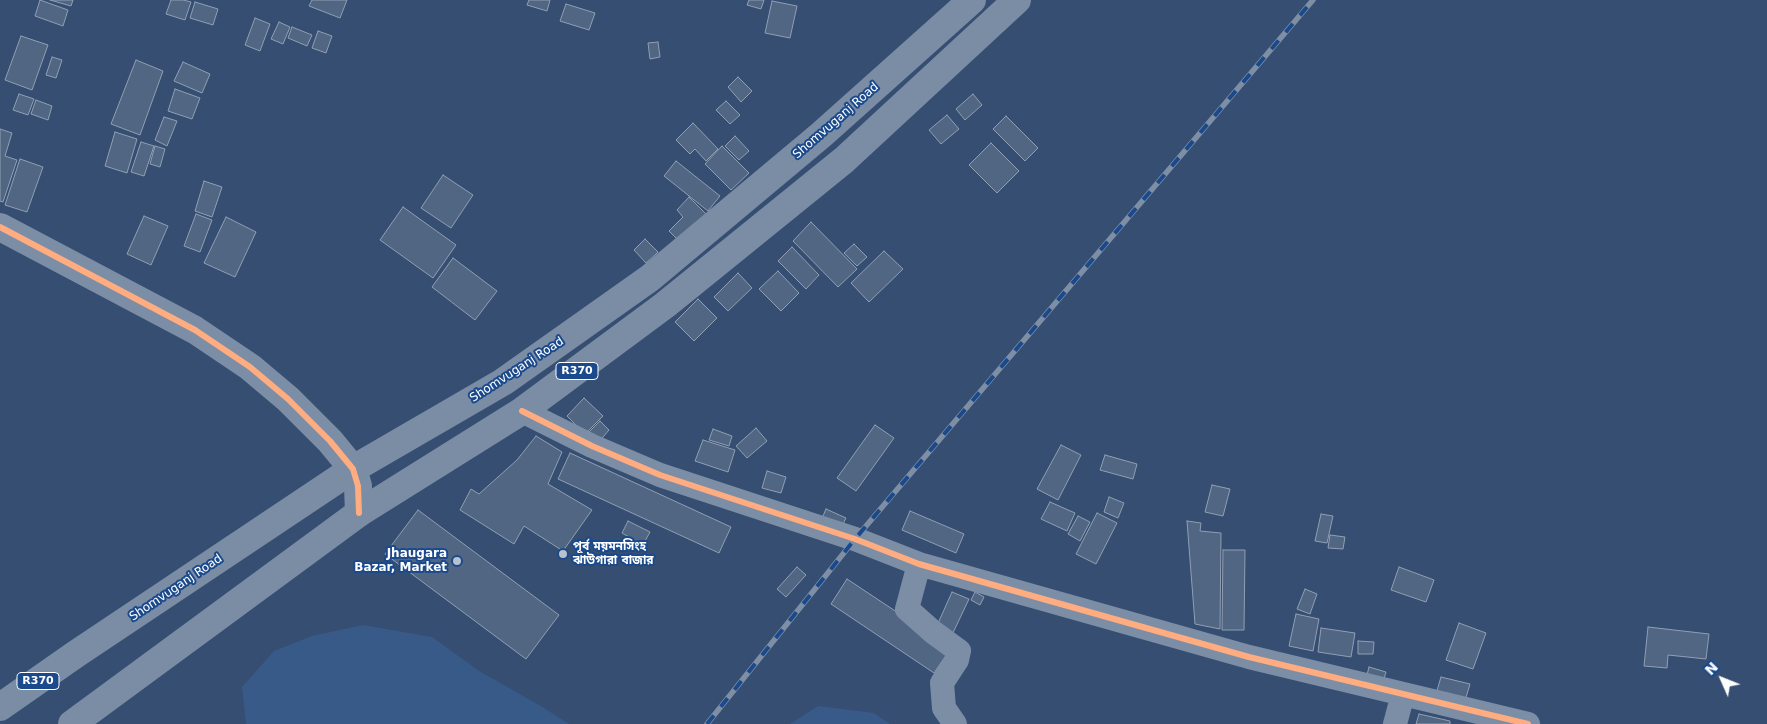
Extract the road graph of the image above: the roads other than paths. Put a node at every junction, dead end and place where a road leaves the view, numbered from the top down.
1 (972, 0) edge
2 (1017, 0) edge
3 (0, 227) edge
4 (522, 411) junction
5 (353, 469) junction
6 (360, 513) junction
7 (919, 564) junction
8 (1403, 694) junction
9 (0, 707) edge
10 (72, 724) edge
11 (955, 724) edge
12 (1395, 724) edge
13 (1528, 724) edge

1 - 5 main road, Shomvuganj Road / R370
2 - 4 main road, R370
3 - 5 street
4 - 6 main road, R370
4 - 7 street
5 - 6 street
5 - 9 main road, Shomvuganj Road / R370
6 - 10 main road, R370
7 - 8 street
7 - 11 street
8 - 12 street
8 - 13 street

